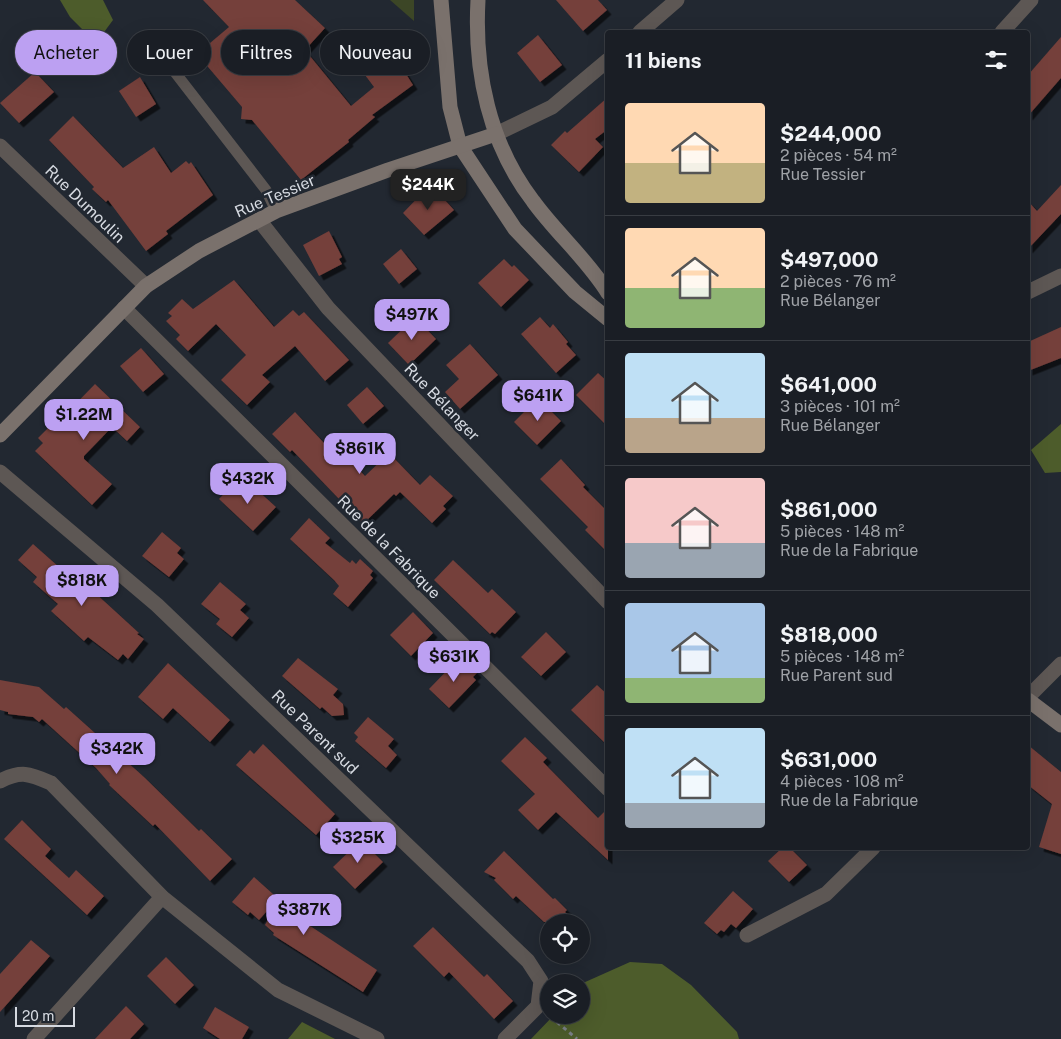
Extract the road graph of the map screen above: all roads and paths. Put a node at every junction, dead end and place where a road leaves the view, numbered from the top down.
1 (441, 0) edge
2 (478, 0) edge
3 (677, 0) edge
4 (1031, 0) edge
5 (642, 30) edge
6 (1004, 30) edge
7 (605, 63) edge
8 (177, 75) edge
9 (496, 134) junction
10 (0, 146) edge
11 (460, 146) junction
12 (276, 211) junction
13 (259, 220) junction
14 (1061, 276) edge
15 (146, 286) junction
16 (605, 288) edge
17 (1030, 291) edge
18 (124, 308) junction
19 (605, 316) edge
20 (0, 435) edge
21 (0, 472) edge
22 (605, 599) edge
23 (1061, 664) edge
24 (1030, 696) edge
25 (1030, 700) edge
26 (1061, 725) edge
27 (0, 781) edge
28 (605, 786) edge
29 (871, 850) edge
30 (162, 896) junction
31 (747, 935) dead end
32 (560, 1024) edge
33 (34, 1039) edge
34 (377, 1039) edge
35 (505, 1039) edge
36 (577, 1039) edge

1 - 11 main road
2 - 9 main road
3 - 5 street
4 - 6 street
7 - 9 street, Rue Tessier
8 - 12 lane
9 - 11 main road, Rue Tessier
9 - 16 main road
10 - 15 street, Rue Dumoulin
11 - 12 main road, Rue Tessier
11 - 19 main road
12 - 13 main road, Rue Tessier
13 - 15 main road, Rue Tessier
13 - 22 street, Rue Bélanger
14 - 17 street
15 - 18 main road, Rue Tessier
18 - 20 main road, Rue Tessier
18 - 28 street, Rue de la Fabrique
21 - 35 street, Rue Parent sud
23 - 24 street
25 - 26 main road
27 - 30 street
29 - 31 street
30 - 33 street
30 - 34 street
32 - 36 path

